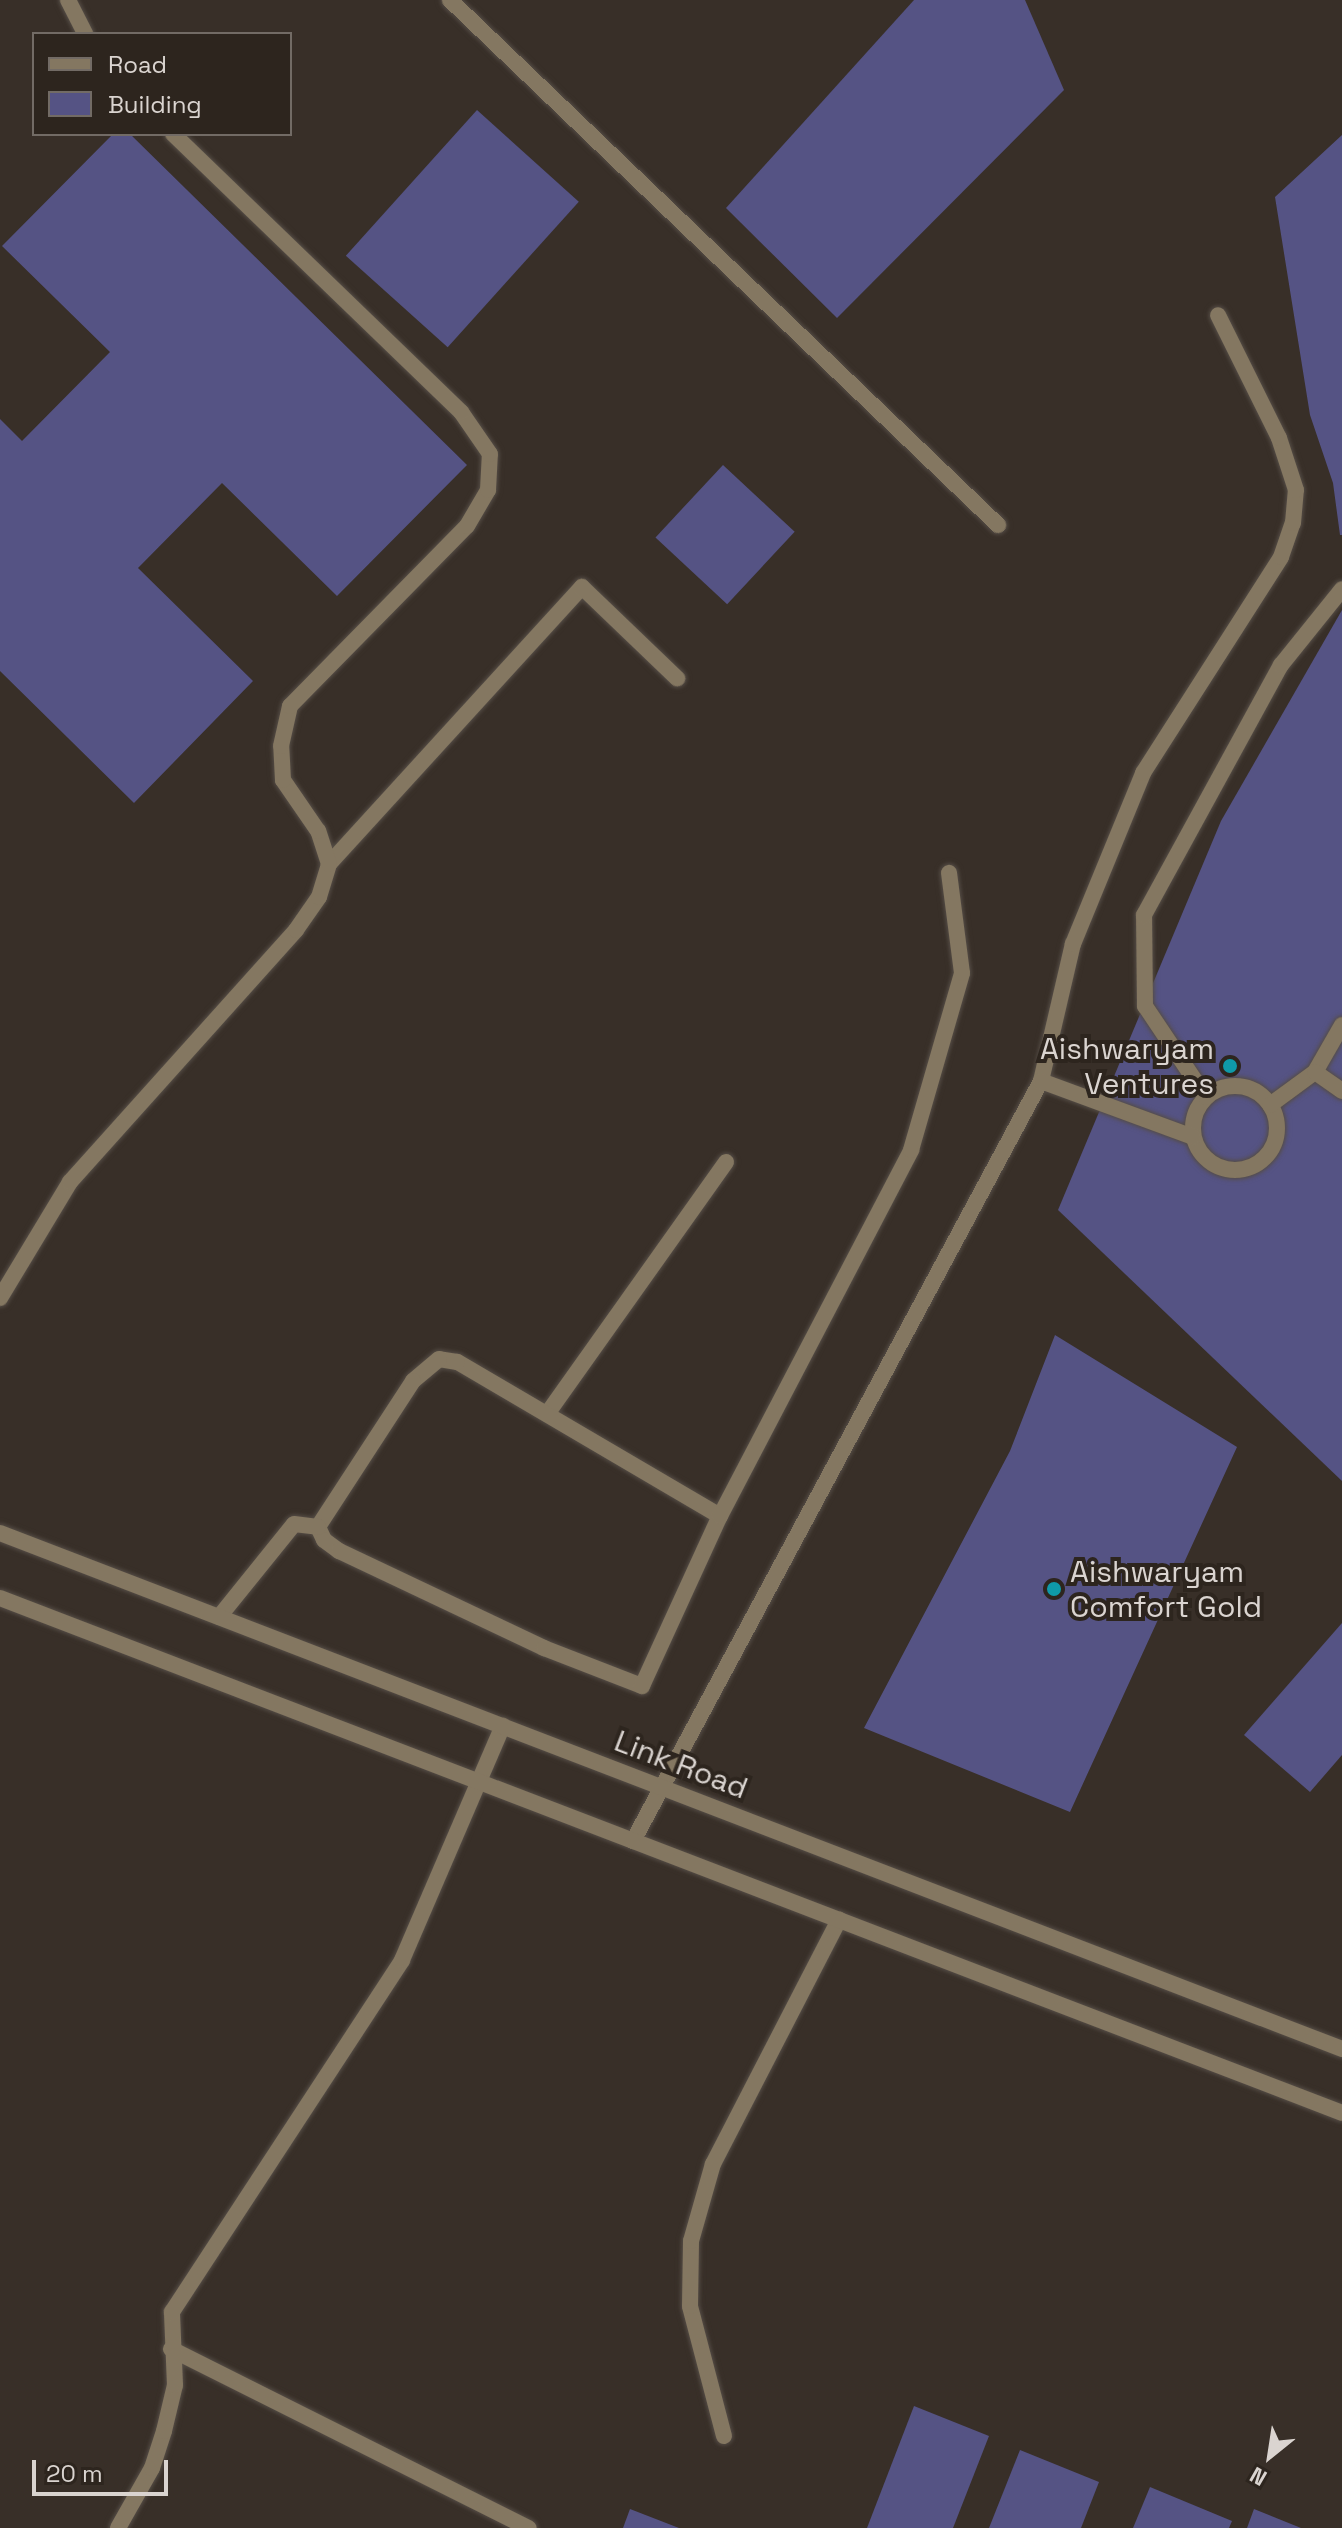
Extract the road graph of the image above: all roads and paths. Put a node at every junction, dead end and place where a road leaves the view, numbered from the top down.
1 (68, 0) edge
2 (450, 0) edge
3 (84, 32) edge
4 (175, 136) edge
5 (1218, 315) dead end
6 (998, 525) dead end
7 (1342, 589) edge
8 (677, 678) dead end
9 (329, 864) junction
10 (949, 873) dead end
11 (1342, 1025) edge
12 (1315, 1072) junction
13 (1041, 1081) junction
14 (1342, 1091) edge
15 (1206, 1097) junction
16 (1270, 1105) junction
17 (1193, 1137) junction
18 (726, 1162) dead end
19 (0, 1298) edge
20 (547, 1414) junction
21 (720, 1516) junction
22 (318, 1527) junction
23 (0, 1533) edge
24 (0, 1598) edge
25 (219, 1617) junction
26 (503, 1726) junction
27 (481, 1782) junction
28 (663, 1788) junction
29 (633, 1841) junction
30 (839, 1920) junction
31 (1342, 2049) edge
32 (1342, 2113) edge
33 (171, 2349) junction
34 (724, 2436) dead end
35 (118, 2528) edge
36 (529, 2528) edge

1 - 3 street
2 - 6 street
4 - 9 street
5 - 13 street
7 - 15 street
8 - 9 street
9 - 19 street
10 - 21 street
11 - 12 street
12 - 14 street
12 - 16 street
13 - 17 street
13 - 28 street
15 - 16 street
15 - 17 street
16 - 17 street
18 - 20 street
20 - 21 street
20 - 22 street
21 - 22 street
22 - 25 street
23 - 25 street, Link Road
24 - 27 street
25 - 26 street, Link Road
26 - 27 street
26 - 28 street, Link Road
27 - 29 street
27 - 33 street
28 - 29 street
28 - 31 street, Link Road
29 - 30 street
30 - 32 street
30 - 34 street
33 - 35 street
33 - 36 street

